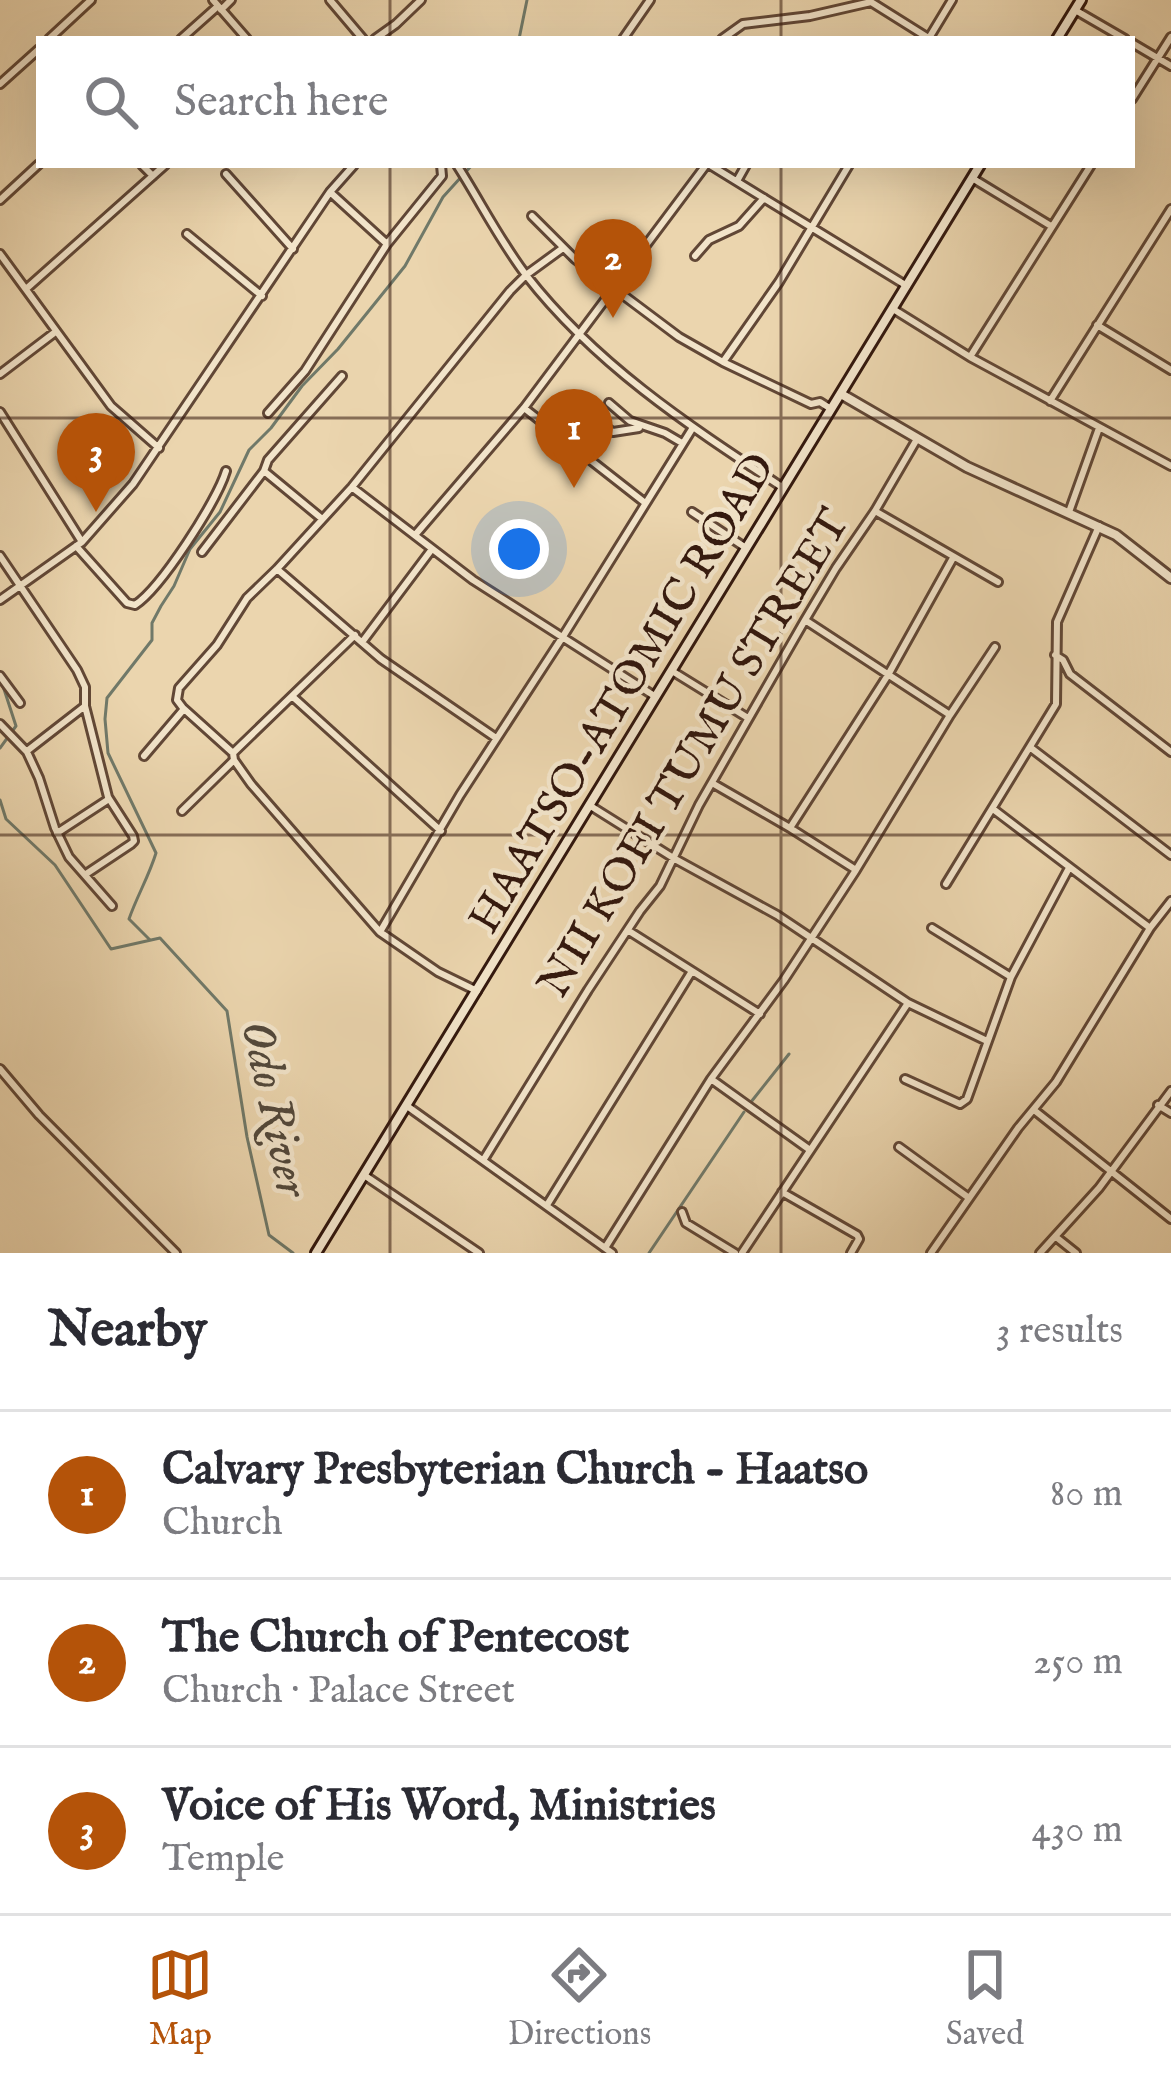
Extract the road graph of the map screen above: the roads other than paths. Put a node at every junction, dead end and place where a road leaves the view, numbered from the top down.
1 (91, 0) edge
2 (231, 0) edge
3 (330, 0) edge
4 (421, 0) edge
5 (650, 0) edge
6 (952, 0) edge
7 (1081, 0) edge
8 (217, 5) edge
9 (1075, 10) junction
10 (52, 36) edge
11 (184, 36) edge
12 (244, 36) edge
13 (360, 36) edge
14 (379, 36) edge
15 (625, 36) edge
16 (726, 36) edge
17 (924, 36) edge
18 (931, 36) edge
19 (1059, 36) edge
20 (1120, 36) edge
21 (1171, 37) edge
22 (1135, 45) edge
23 (36, 52) edge
24 (1158, 58) junction
25 (1171, 66) edge
26 (0, 85) edge
27 (1135, 94) edge
28 (36, 167) edge
29 (145, 168) edge
30 (162, 168) edge
31 (351, 168) edge
32 (441, 168) edge
33 (459, 168) edge
34 (706, 168) edge
35 (713, 168) edge
36 (744, 168) edge
37 (847, 168) edge
38 (978, 168) edge
39 (1089, 168) edge
40 (226, 174) dead end
41 (153, 176) junction
42 (972, 178) junction
43 (737, 181) junction
44 (330, 192) junction
45 (764, 198) junction
46 (0, 200) edge
47 (1171, 208) edge
48 (532, 216) dead end
49 (812, 226) junction
50 (1052, 226) junction
51 (188, 234) dead end
52 (387, 244) junction
53 (563, 248) junction
54 (293, 249) junction
55 (0, 254) edge
56 (694, 256) dead end
57 (526, 275) junction
58 (907, 286) junction
59 (26, 289) junction
60 (615, 289) junction
61 (262, 296) junction
62 (893, 309) junction
63 (1097, 325) junction
64 (55, 332) junction
65 (581, 334) junction
66 (970, 357) junction
67 (722, 362) junction
68 (1171, 370) edge
69 (0, 374) edge
70 (342, 376) dead end
71 (841, 394) junction
72 (1050, 401) junction
73 (609, 403) dead end
74 (524, 409) junction
75 (831, 409) junction
76 (0, 412) edge
77 (268, 413) dead end
78 (586, 415) dead end
79 (643, 427) junction
80 (1099, 428) junction
81 (692, 429) junction
82 (917, 440) junction
83 (682, 443) junction
84 (159, 448) junction
85 (1171, 466) edge
86 (226, 471) dead end
87 (264, 471) junction
88 (352, 487) junction
89 (782, 487) junction
90 (644, 502) junction
91 (875, 511) junction
92 (692, 512) dead end
93 (1069, 512) junction
94 (322, 520) junction
95 (1099, 526) junction
96 (415, 536) junction
97 (79, 544) junction
98 (746, 548) junction
99 (432, 549) junction
100 (202, 552) dead end
101 (0, 556) edge
102 (953, 558) junction
103 (277, 569) junction
104 (1171, 578) edge
105 (998, 582) dead end
106 (19, 586) junction
107 (0, 600) edge
108 (805, 620) junction
109 (359, 638) junction
110 (562, 638) junction
111 (995, 647) dead end
112 (1055, 655) junction
113 (672, 671) junction
114 (1070, 674) junction
115 (888, 675) junction
116 (0, 676) edge
117 (1057, 682) junction
118 (292, 697) junction
119 (656, 697) junction
120 (20, 703) dead end
121 (85, 706) junction
122 (184, 709) junction
123 (950, 716) junction
124 (748, 718) junction
125 (0, 724) edge
126 (496, 738) junction
127 (1030, 747) junction
128 (27, 751) junction
129 (1171, 752) edge
130 (143, 756) dead end
131 (234, 757) junction
132 (712, 783) junction
133 (109, 799) junction
134 (589, 805) junction
135 (993, 809) junction
136 (182, 811) dead end
137 (790, 828) junction
138 (441, 831) junction
139 (57, 833) junction
140 (1171, 854) edge
141 (675, 859) junction
142 (1069, 868) junction
143 (856, 870) junction
144 (86, 874) junction
145 (946, 884) dead end
146 (1171, 901) edge
147 (112, 906) dead end
148 (932, 928) dead end
149 (1150, 928) junction
150 (629, 931) junction
151 (380, 932) junction
152 (811, 938) junction
153 (692, 971) junction
154 (1011, 977) junction
155 (477, 992) junction
156 (908, 1003) junction
157 (760, 1014) junction
158 (987, 1041) junction
159 (0, 1069) edge
160 (905, 1078) dead end
161 (711, 1079) junction
162 (1171, 1090) edge
163 (1158, 1105) junction
164 (407, 1106) junction
165 (1034, 1110) junction
166 (1171, 1113) edge
167 (899, 1147) dead end
168 (810, 1150) junction
169 (484, 1159) junction
170 (1112, 1171) junction
171 (364, 1175) junction
172 (782, 1192) junction
173 (969, 1198) junction
174 (547, 1205) junction
175 (682, 1212) dead end
176 (1171, 1219) edge
177 (1056, 1237) junction
178 (609, 1250) edge
179 (176, 1253) edge
180 (316, 1253) edge
181 (479, 1253) edge
182 (738, 1253) edge
183 (851, 1253) edge
184 (931, 1253) edge
185 (1040, 1253) edge
186 (1076, 1253) edge

1 - 10 street
2 - 8 street
3 - 13 street
4 - 14 street
5 - 15 street
6 - 18 street
7 - 9 main road
8 - 11 street
8 - 12 street
9 - 19 main road
9 - 20 street
16 - 17 street
21 - 24 street
22 - 24 street
23 - 26 street
24 - 25 street
24 - 27 street
28 - 46 street
29 - 41 street
30 - 41 street
31 - 44 street
32 - 52 street
33 - 57 street
34 - 60 street
35 - 43 street
36 - 43 street
37 - 49 street
38 - 42 main road, HAATSO-ATOMIC ROAD
39 - 50 street
40 - 54 street
41 - 59 street
42 - 50 street
42 - 58 main road, HAATSO-ATOMIC ROAD
43 - 45 street
44 - 52 street
44 - 54 street
45 - 49 street
45 - 56 street
47 - 63 street
48 - 53 street
49 - 58 street
49 - 67 street
50 - 66 street
51 - 61 street
52 - 77 street
53 - 57 street
53 - 60 street
54 - 61 street
55 - 59 street
57 - 65 street
57 - 88 street
58 - 62 main road, HAATSO-ATOMIC ROAD
59 - 64 street
60 - 65 street
60 - 67 street
61 - 84 street
62 - 66 street
62 - 71 main road, HAATSO-ATOMIC ROAD
63 - 68 street
63 - 72 street
64 - 69 street
64 - 84 street
65 - 74 street
65 - 81 street
66 - 72 street
67 - 75 street
70 - 87 street
71 - 75 main road, HAATSO-ATOMIC ROAD
71 - 82 main road
72 - 80 street
73 - 79 street
74 - 90 street
74 - 96 street
75 - 89 main road, HAATSO-ATOMIC ROAD
76 - 97 street
78 - 79 street
79 - 83 street
80 - 85 street
80 - 93 street
81 - 83 street
81 - 89 street
82 - 91 street, NII KOFI TUMU STREET
82 - 93 main road
83 - 90 street
84 - 97 street
86 - 97 street
87 - 94 street
87 - 100 street
88 - 94 street
88 - 96 street
89 - 98 main road, HAATSO-ATOMIC ROAD
90 - 110 street
91 - 102 street
91 - 108 street, NII KOFI TUMU STREET
92 - 98 street
93 - 95 main road
94 - 103 street
95 - 104 main road
95 - 112 street
96 - 99 street
97 - 106 street
98 - 113 main road, HAATSO-ATOMIC ROAD
99 - 109 street
99 - 110 street
101 - 106 street
102 - 105 street
102 - 115 street
103 - 109 street
103 - 122 street
106 - 107 street
106 - 121 street
108 - 115 street
108 - 124 street, NII KOFI TUMU STREET
109 - 118 street
109 - 126 street
110 - 119 street
110 - 126 street
111 - 123 street
112 - 114 street
112 - 117 street
113 - 119 main road, HAATSO-ATOMIC ROAD
113 - 124 street
114 - 117 street
114 - 129 street
115 - 123 street
115 - 137 street
116 - 120 street
117 - 127 street
118 - 131 street
118 - 138 street
119 - 134 main road, HAATSO-ATOMIC ROAD
121 - 128 street
121 - 133 street
122 - 130 street
122 - 131 street
123 - 143 street
124 - 132 street, NII KOFI TUMU STREET
125 - 128 street
126 - 138 street
127 - 135 street
127 - 140 street
128 - 139 street
131 - 136 street
131 - 151 street
132 - 137 street
132 - 141 street, NII KOFI TUMU STREET
133 - 139 street
133 - 144 street
134 - 141 street
134 - 155 main road, HAATSO-ATOMIC ROAD
135 - 142 street
135 - 145 street
137 - 143 street
138 - 151 street
139 - 144 street
141 - 150 street, NII KOFI TUMU STREET
141 - 152 street
142 - 149 street
142 - 154 street
143 - 152 street
144 - 147 street
146 - 149 street
148 - 154 street
149 - 165 street
150 - 153 street
150 - 169 street, NII KOFI TUMU STREET
151 - 155 street
152 - 156 street
152 - 157 street
153 - 157 street
153 - 174 street
154 - 158 street
155 - 164 main road, HAATSO-ATOMIC ROAD
156 - 158 street
156 - 168 street
157 - 161 street
158 - 160 street
159 - 179 street
161 - 168 street
161 - 178 street
162 - 163 street
163 - 166 street
163 - 170 street
164 - 169 street
164 - 171 main road, HAATSO-ATOMIC ROAD
165 - 170 street
165 - 173 street
167 - 173 street
168 - 172 street
169 - 174 street
170 - 176 street
170 - 177 street
171 - 180 main road, HAATSO-ATOMIC ROAD
171 - 181 street
172 - 182 street
172 - 183 street
173 - 184 street
174 - 178 street
175 - 182 street
177 - 185 street
177 - 186 street

